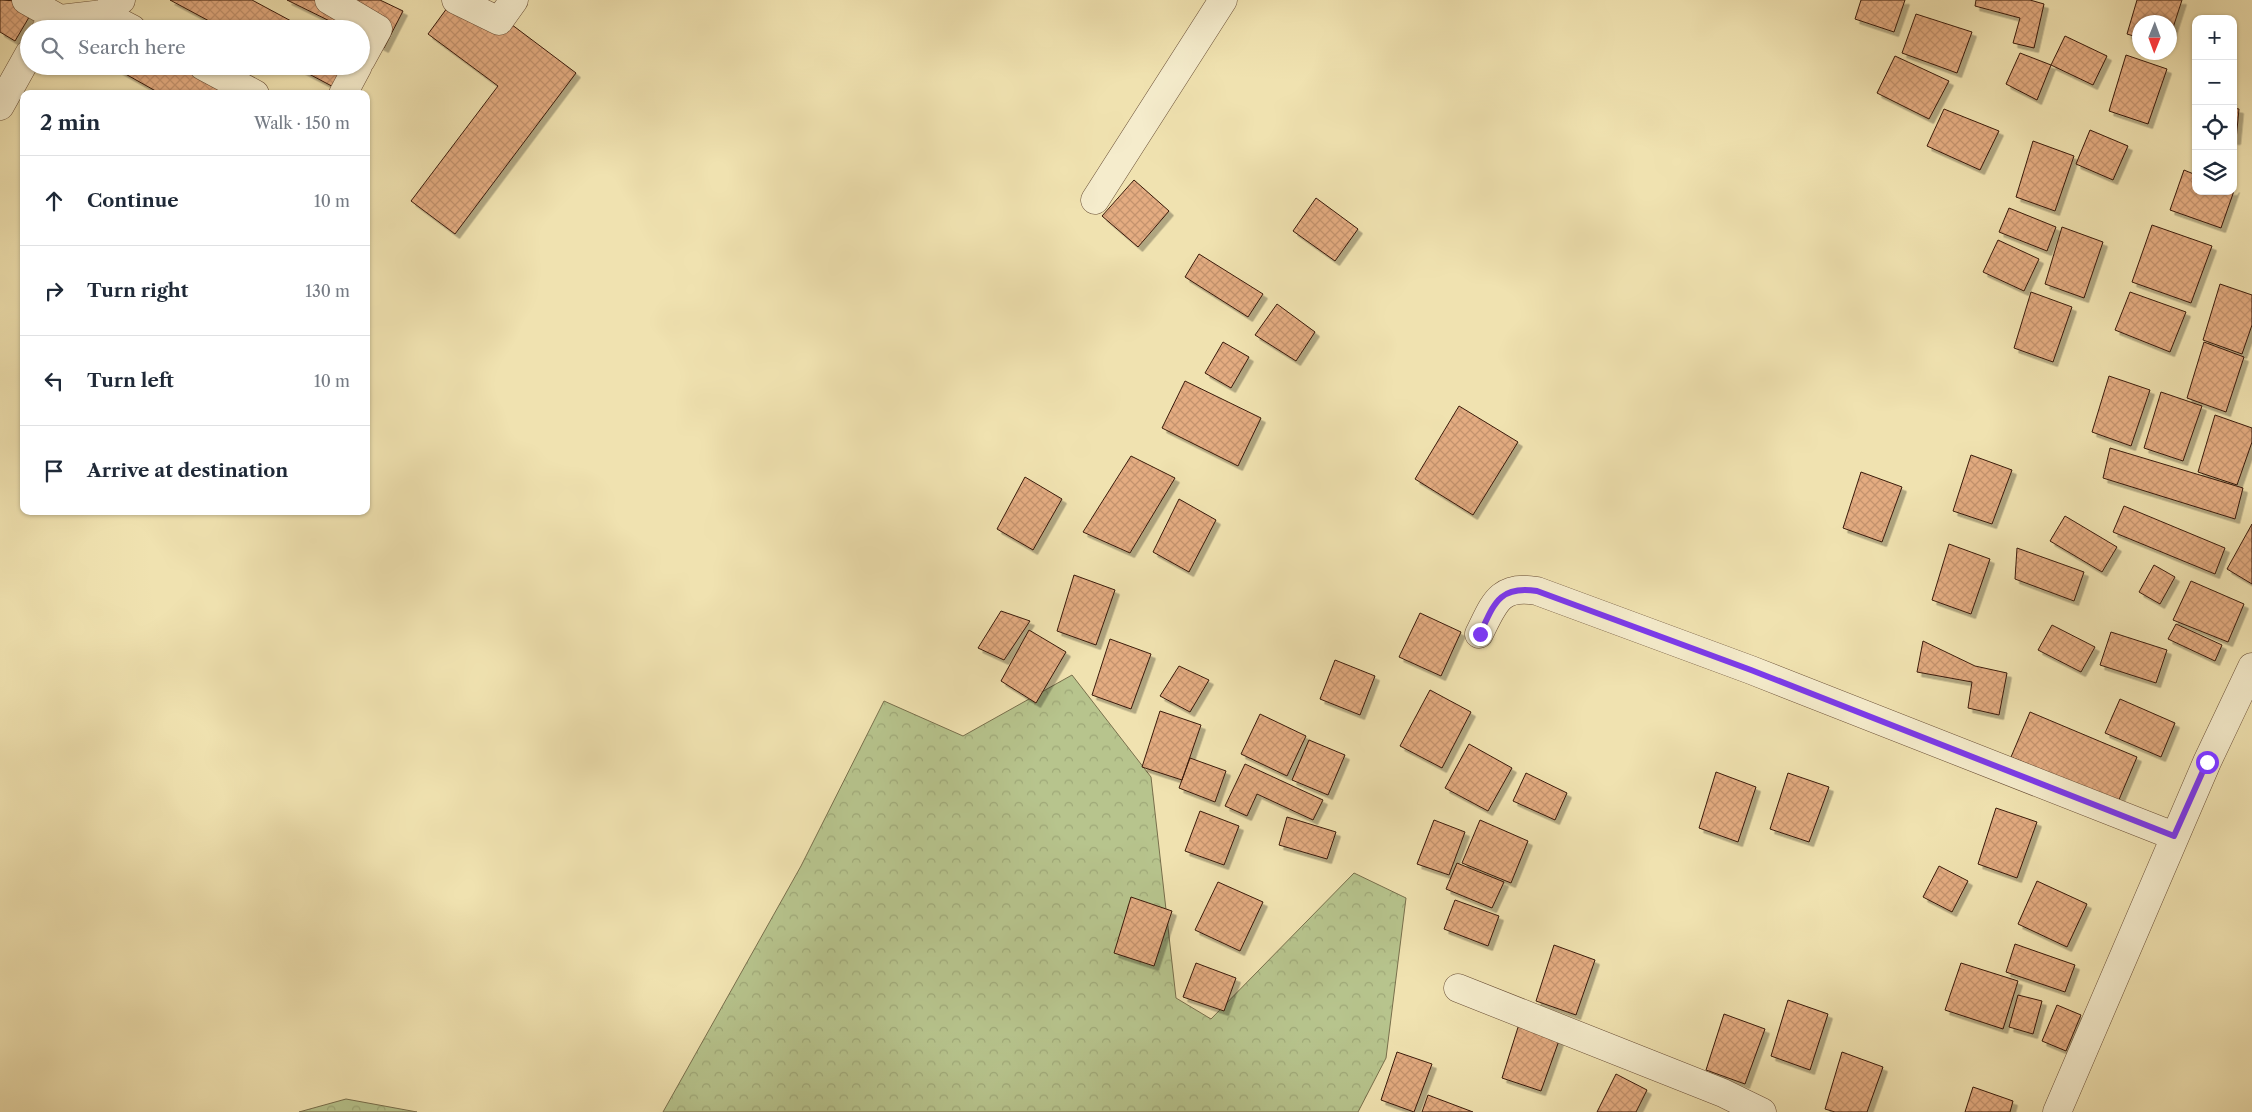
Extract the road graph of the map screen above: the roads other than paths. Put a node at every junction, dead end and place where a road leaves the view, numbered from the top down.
1 (26, 0) edge
2 (329, 0) edge
3 (456, 0) edge
4 (514, 0) edge
5 (1223, 0) edge
6 (112, 7) edge
7 (48, 20) edge
8 (67, 20) edge
9 (124, 20) edge
10 (364, 20) edge
11 (370, 23) edge
12 (370, 43) edge
13 (20, 70) edge
14 (220, 75) edge
15 (353, 75) edge
16 (248, 90) edge
17 (345, 90) edge
18 (0, 106) edge
19 (1095, 200) dead end
20 (1480, 634) dead end
21 (2252, 667) edge
22 (2174, 836) junction
23 (1458, 988) dead end
24 (1762, 1112) edge
25 (2057, 1112) edge

1 - 7 street
2 - 10 street
3 - 4 street
5 - 19 street
6 - 8 street
6 - 9 street
11 - 12 street
13 - 18 street
14 - 16 street
15 - 17 street
20 - 22 street
21 - 22 street
22 - 25 street
23 - 24 street

